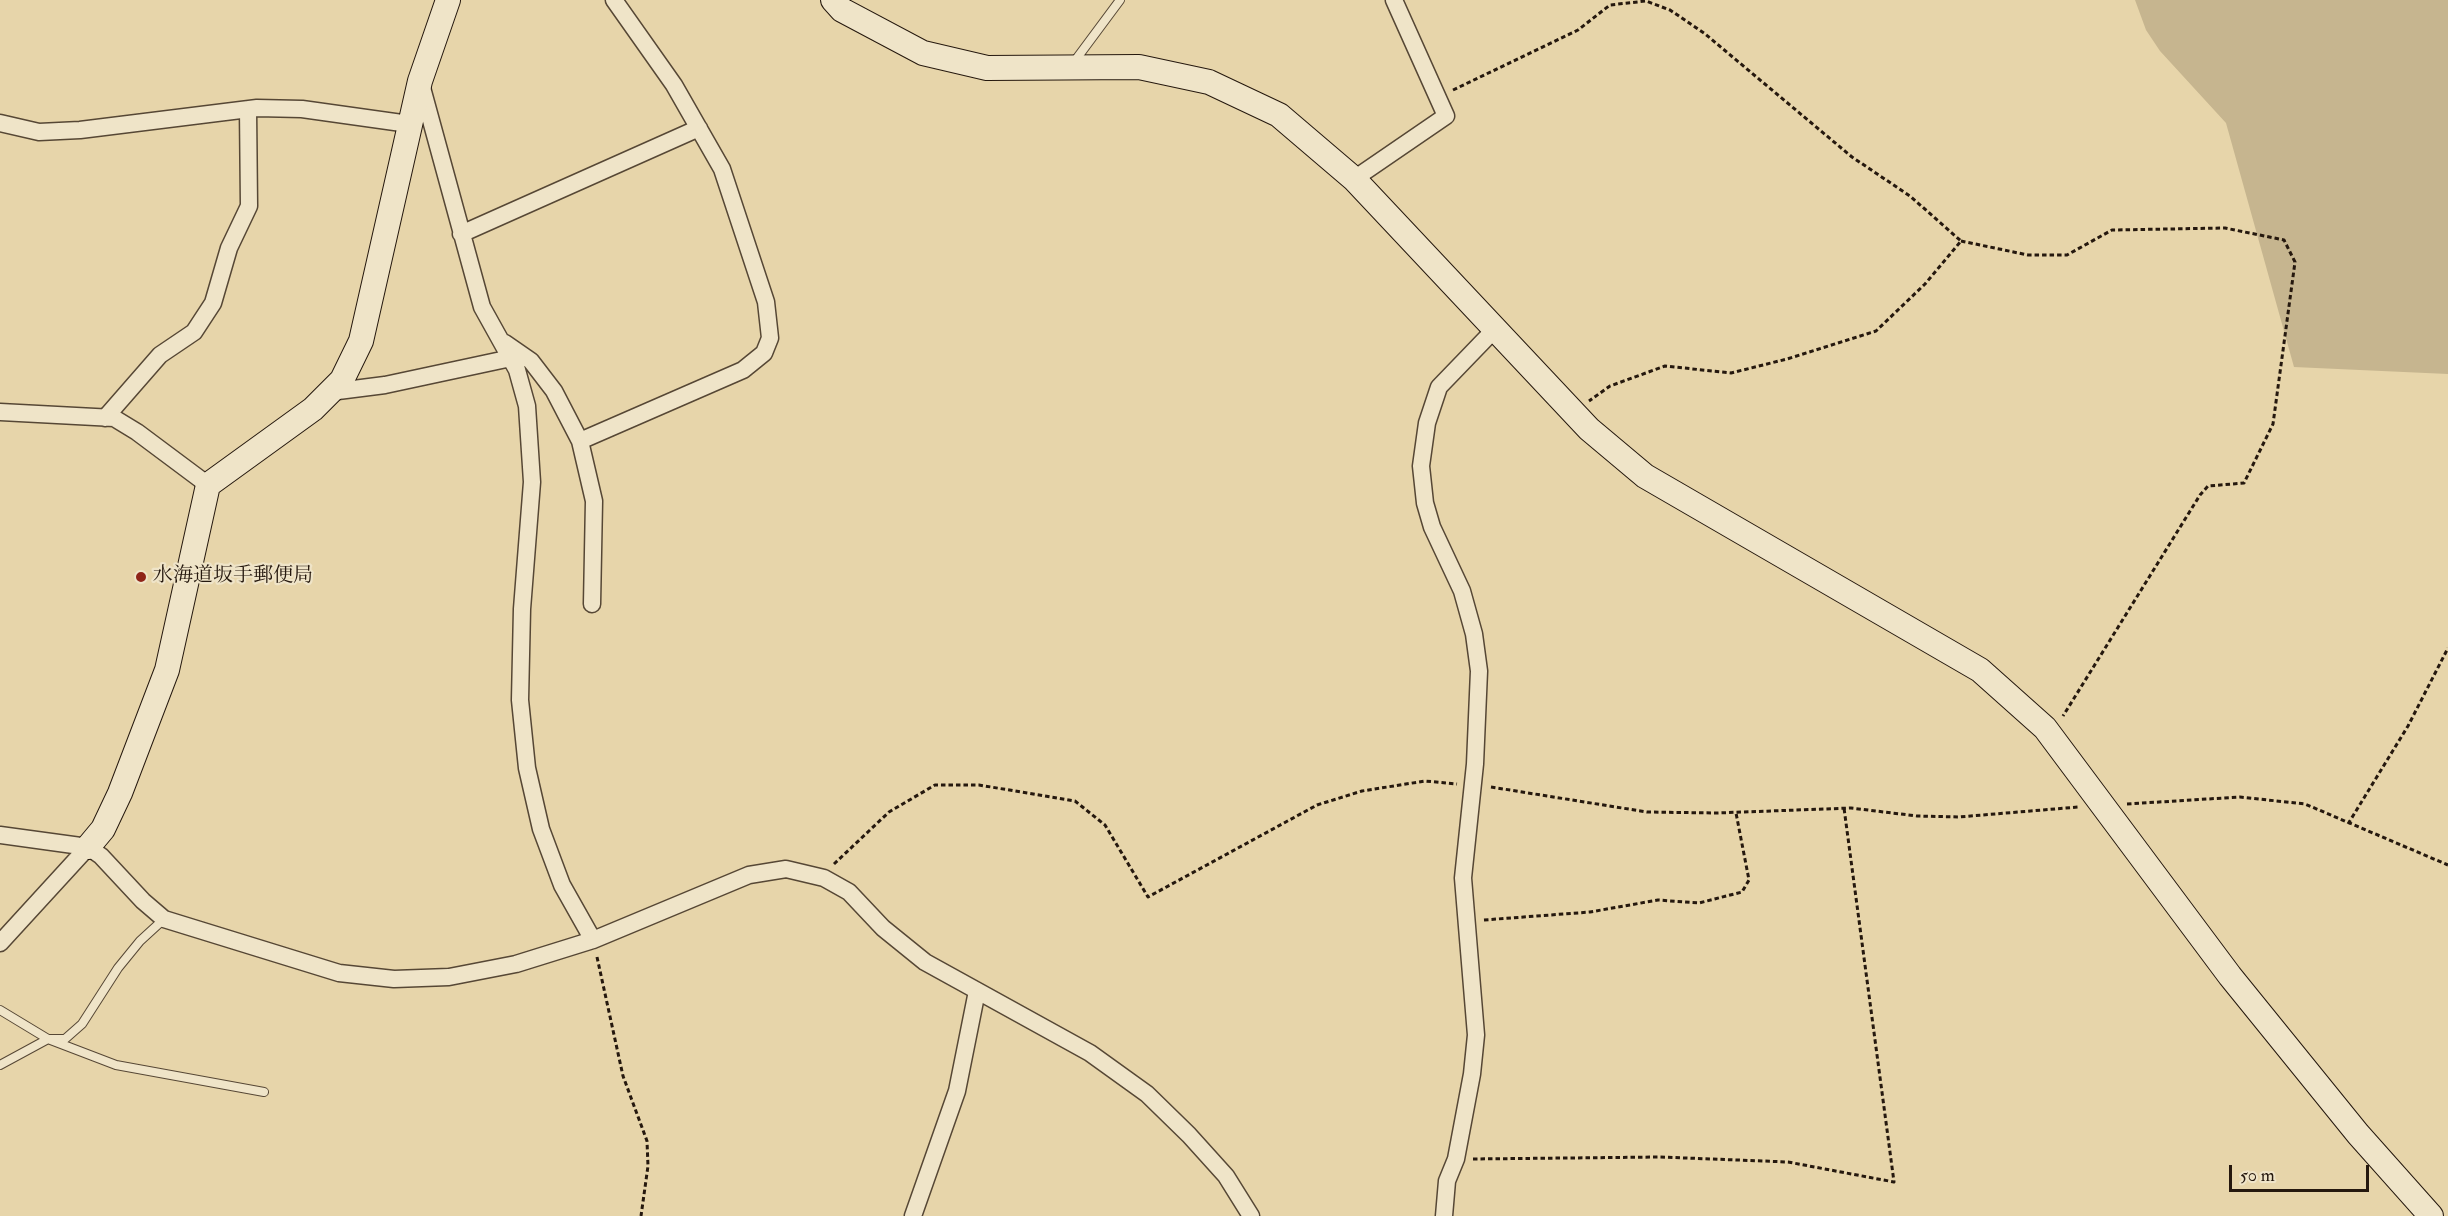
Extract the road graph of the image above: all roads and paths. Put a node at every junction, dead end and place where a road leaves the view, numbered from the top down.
1 (614, 0) edge
2 (833, 0) edge
3 (1120, 0) edge
4 (1394, 0) edge
5 (447, 1) edge
6 (1070, 69) junction
7 (420, 81) junction
8 (1437, 98) junction
9 (248, 109) junction
10 (0, 123) edge
11 (409, 124) junction
12 (699, 128) junction
13 (1354, 179) junction
14 (461, 234) junction
15 (1960, 242) junction
16 (1494, 330) junction
17 (500, 340) junction
18 (510, 358) junction
19 (330, 392) junction
20 (0, 412) edge
21 (1574, 413) junction
22 (105, 418) junction
23 (580, 441) junction
24 (208, 485) junction
25 (592, 604) dead end
26 (2448, 648) edge
27 (2051, 736) junction
28 (1473, 785) junction
29 (2102, 805) junction
30 (1844, 808) junction
31 (1736, 813) junction
32 (2348, 824) junction
33 (0, 835) edge
34 (88, 847) junction
35 (2448, 866) edge
36 (819, 876) junction
37 (164, 919) junction
38 (1466, 922) junction
39 (593, 940) junction
40 (0, 942) edge
41 (977, 991) junction
42 (0, 1010) edge
43 (48, 1039) junction
44 (0, 1065) edge
45 (264, 1092) dead end
46 (1456, 1159) junction
47 (641, 1216) edge
48 (913, 1216) edge
49 (1251, 1216) edge
50 (1444, 1216) edge
51 (2431, 1216) edge

1 - 12 street
2 - 6 street
3 - 6 lane
4 - 8 street
5 - 7 street
6 - 13 street
7 - 11 street
7 - 14 street
8 - 13 street
8 - 15 path
9 - 10 street
9 - 11 street
9 - 22 street
11 - 19 street
12 - 14 street
12 - 23 street
13 - 16 street
14 - 17 street
15 - 21 path
15 - 27 path
16 - 21 street
16 - 28 street
17 - 18 street
17 - 23 street
18 - 19 street
18 - 39 street
19 - 24 street
20 - 22 street
21 - 27 street
22 - 24 street
23 - 25 street
24 - 34 street
26 - 32 path
27 - 29 street
28 - 31 path
28 - 36 path
28 - 38 street
29 - 30 path
29 - 32 path
29 - 51 street
30 - 31 path
30 - 46 path
31 - 38 path
32 - 35 path
33 - 34 street
34 - 37 street
34 - 40 street
36 - 39 street
36 - 41 street
37 - 39 street
37 - 43 lane
38 - 46 street
39 - 47 path
41 - 48 street
41 - 49 street
42 - 43 lane
43 - 44 lane
43 - 45 lane
46 - 50 street

